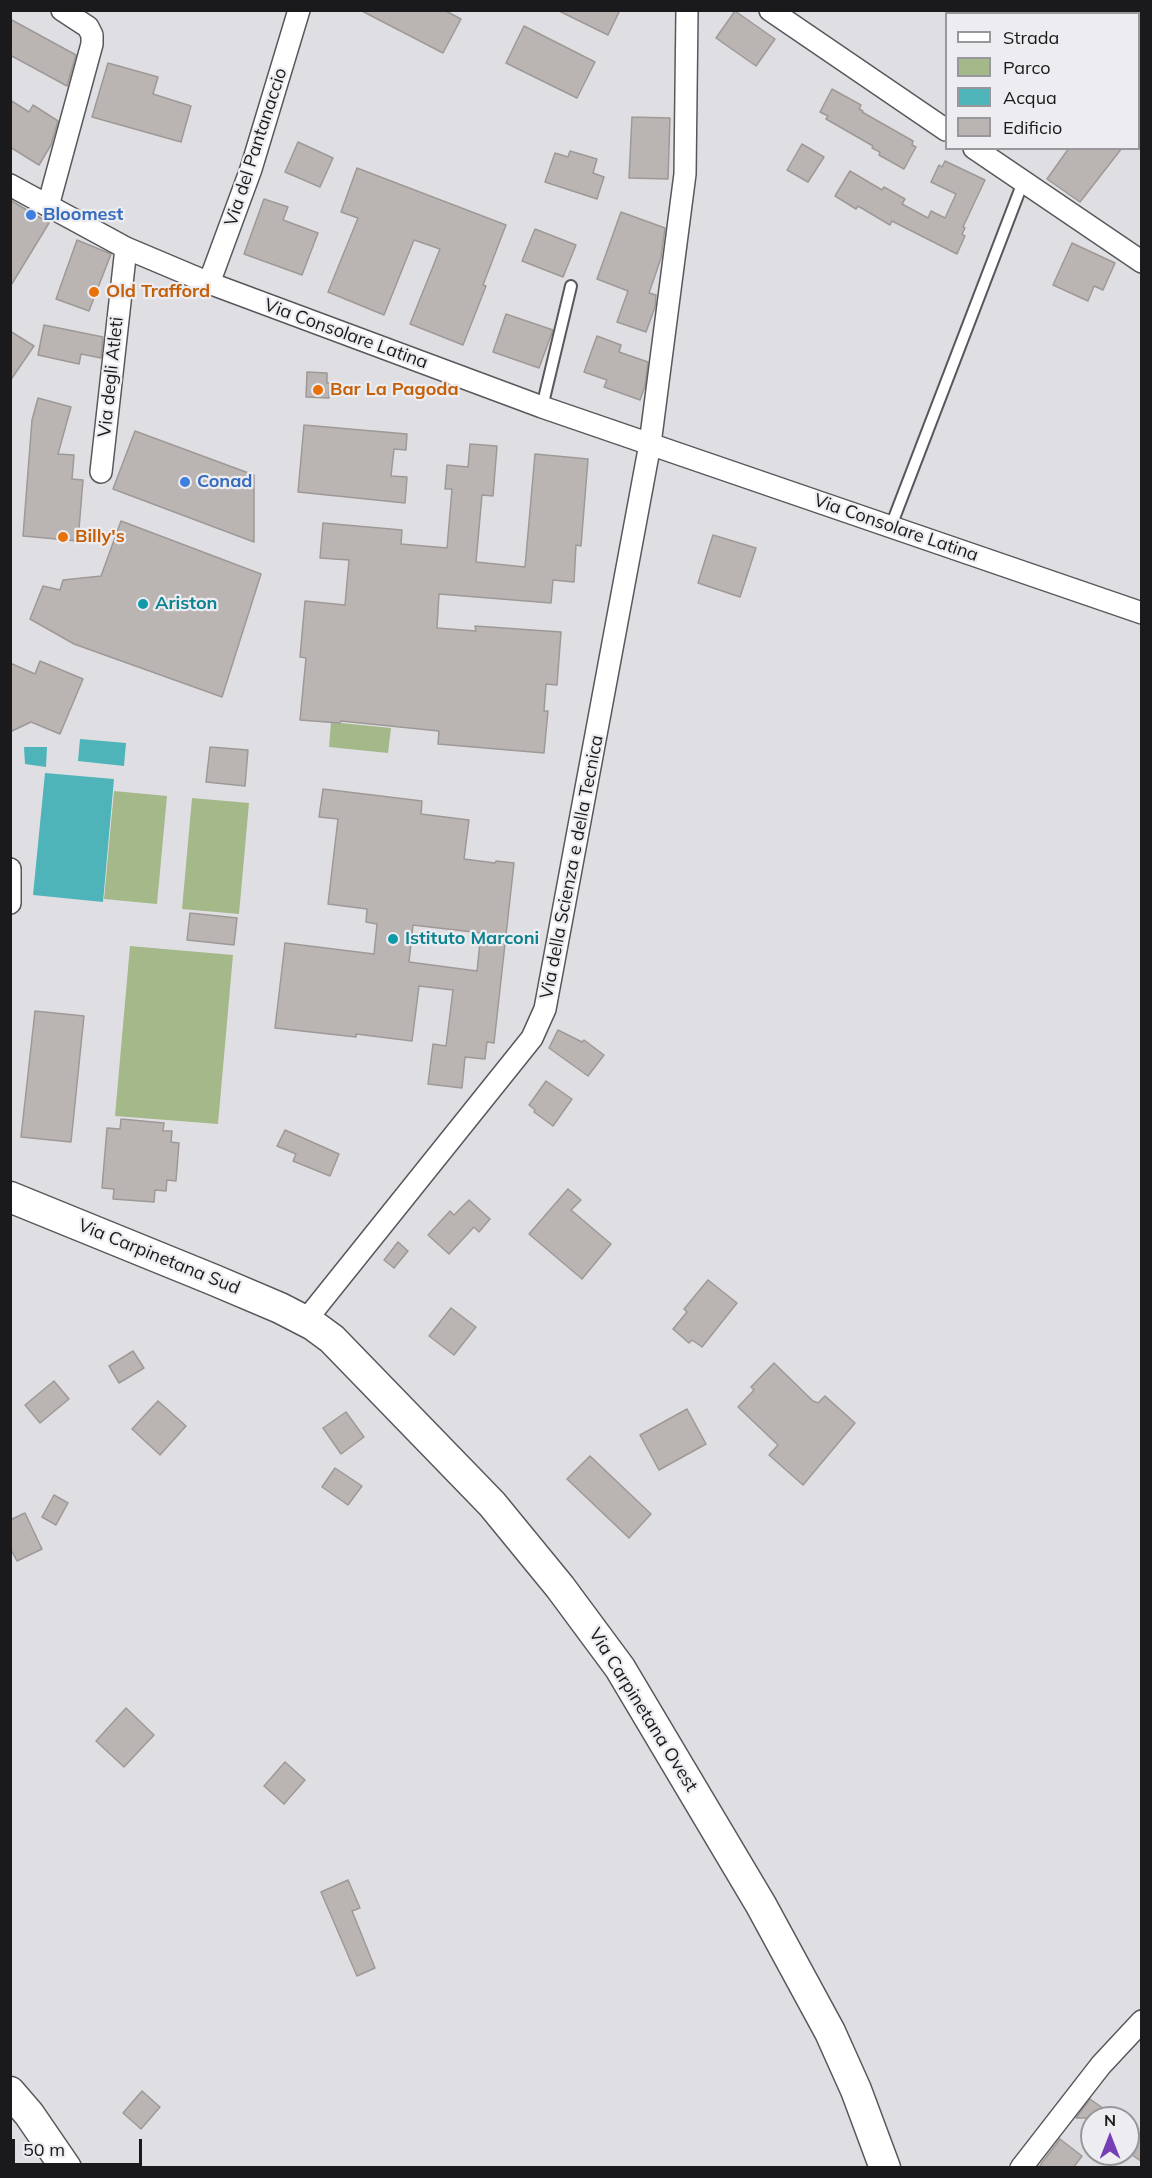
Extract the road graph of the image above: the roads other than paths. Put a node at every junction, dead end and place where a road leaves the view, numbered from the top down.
1 (62, 10) edge
2 (299, 10) edge
3 (687, 10) edge
4 (770, 10) edge
5 (945, 129) edge
6 (977, 150) edge
7 (1023, 182) junction
8 (10, 185) edge
9 (48, 206) junction
10 (126, 248) junction
11 (1142, 262) edge
12 (209, 283) junction
13 (571, 286) dead end
14 (535, 404) junction
15 (650, 444) junction
16 (101, 471) dead end
17 (891, 526) junction
18 (1142, 613) edge
19 (10, 869) edge
20 (10, 903) edge
21 (14, 1201) edge
22 (306, 1320) junction
23 (1142, 2020) edge
24 (10, 2092) edge
25 (66, 2168) edge
26 (885, 2168) edge
27 (1021, 2168) edge

1 - 9 street
2 - 12 street, Via del Pantanaccio
3 - 15 street
4 - 5 street
6 - 7 street
7 - 11 street
7 - 17 lane
8 - 9 street, Via Consolare Latina
9 - 10 street, Via Consolare Latina
10 - 12 street, Via Consolare Latina
10 - 16 street, Via degli Atleti
12 - 14 street, Via Consolare Latina
13 - 14 lane
14 - 15 street, Via Consolare Latina
15 - 17 street, Via Consolare Latina
15 - 22 street, Via della Scienza e della Tecnica
17 - 18 street, Via Consolare Latina
19 - 20 street
21 - 22 main road, Via Carpinetana Sud
22 - 26 main road, Via Carpinetana Ovest
23 - 27 street
24 - 25 main road

